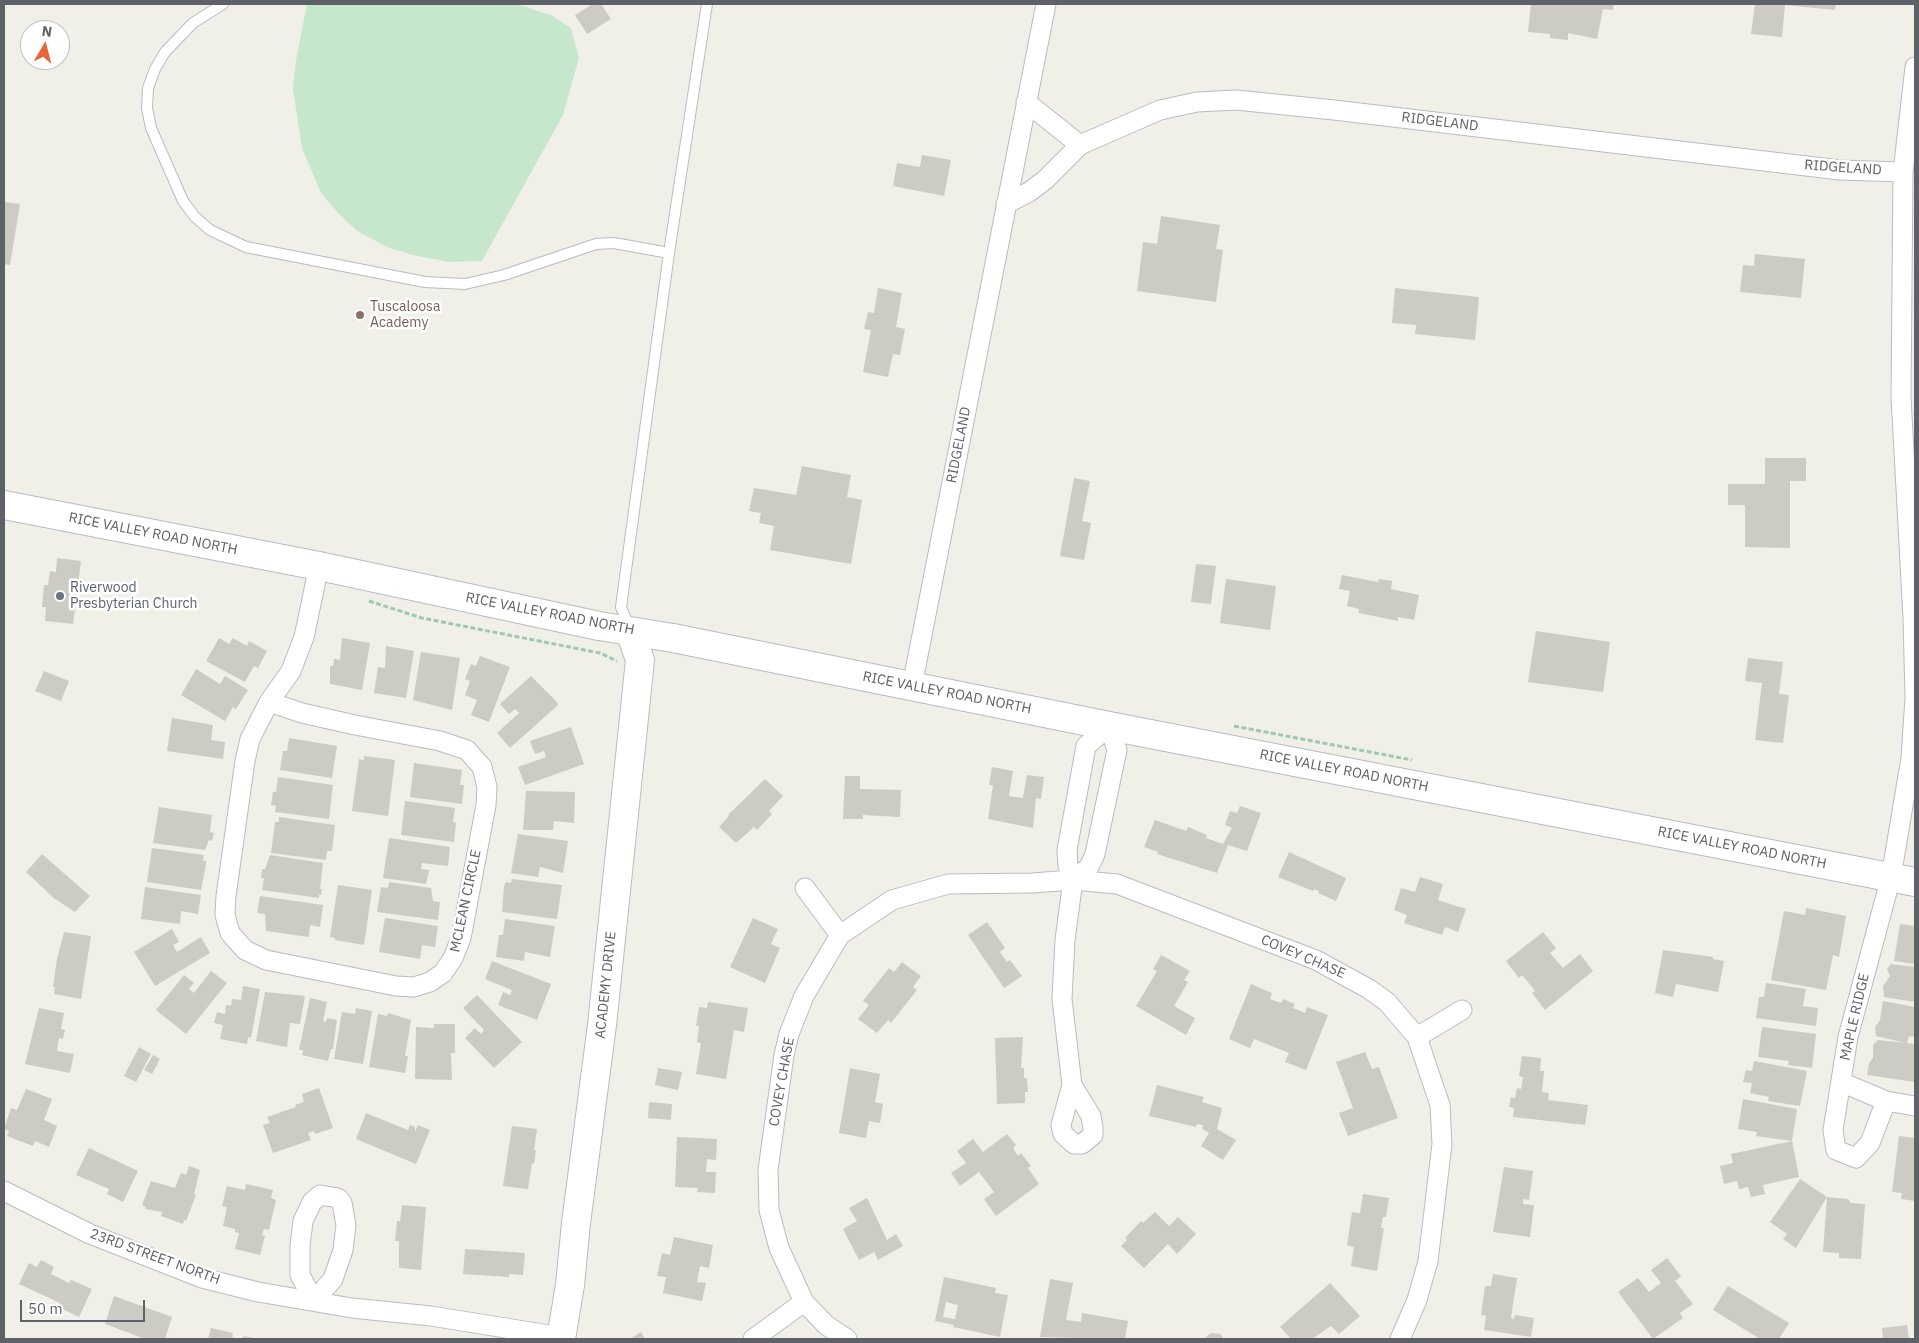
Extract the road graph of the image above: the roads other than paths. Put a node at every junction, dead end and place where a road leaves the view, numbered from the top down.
1 (223, 4) edge
2 (707, 4) edge
3 (1046, 4) edge
4 (1915, 68) edge
5 (1026, 102) junction
6 (1080, 145) junction
7 (1902, 172) junction
8 (1006, 204) junction
9 (669, 253) junction
10 (4, 505) edge
11 (319, 566) junction
12 (630, 631) junction
13 (912, 686) junction
14 (270, 702) junction
15 (1109, 726) junction
16 (1903, 879) edge
17 (1074, 880) junction
18 (805, 888) dead end
19 (840, 935) junction
20 (1462, 1010) dead end
21 (1417, 1036) junction
22 (1841, 1082) junction
23 (1072, 1085) dead end
24 (1886, 1101) junction
25 (1915, 1106) edge
26 (4, 1191) edge
27 (314, 1301) junction
28 (804, 1302) junction
29 (561, 1338) edge
30 (753, 1339) edge
31 (846, 1339) edge
32 (1400, 1339) edge

1 - 9 lane
2 - 9 lane
3 - 5 street, RIDGELAND
4 - 7 street
5 - 6 street
5 - 8 street, RIDGELAND
6 - 7 street, RIDGELAND
6 - 8 street, RIDGELAND
7 - 16 street
8 - 13 street, RIDGELAND
9 - 12 lane
10 - 11 street, RICE VALLEY ROAD NORTH
11 - 12 street, RICE VALLEY ROAD NORTH
11 - 14 street, MCLEAN CIRCLE
12 - 13 street, RICE VALLEY ROAD NORTH
12 - 29 street, ACADEMY DRIVE
13 - 15 street, RICE VALLEY ROAD NORTH
14 - 14 street, MCLEAN CIRCLE
15 - 16 street, RICE VALLEY ROAD NORTH
15 - 17 street
15 - 17 street
16 - 22 street, MAPLE RIDGE
17 - 19 street, COVEY CHASE
17 - 21 street, COVEY CHASE
17 - 23 street
18 - 19 street
19 - 28 street, COVEY CHASE
20 - 21 street
21 - 32 street, COVEY CHASE
22 - 24 street
22 - 24 street, MAPLE RIDGE
24 - 25 street
26 - 27 street, 23RD STREET NORTH
27 - 27 street
27 - 29 street, 23RD STREET NORTH
28 - 30 street
28 - 31 street

